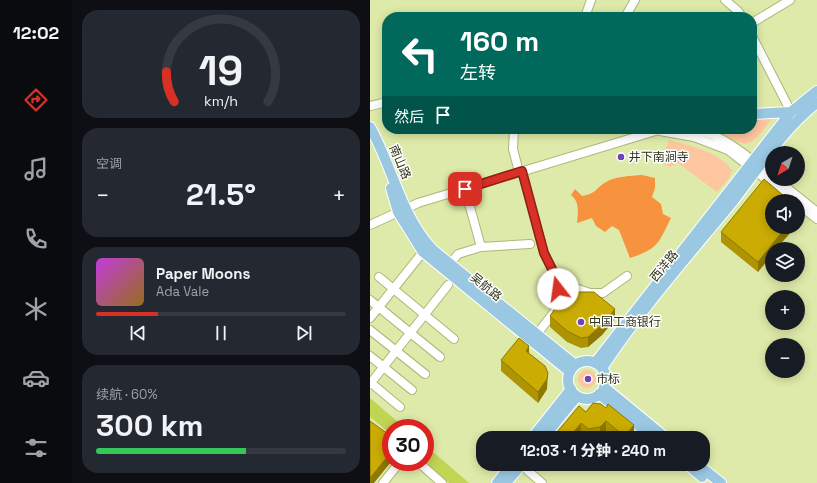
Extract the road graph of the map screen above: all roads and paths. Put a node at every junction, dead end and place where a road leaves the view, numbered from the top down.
1 (591, 0) edge
2 (634, 0) edge
3 (725, 0) edge
4 (790, 0) edge
5 (587, 12) edge
6 (628, 12) edge
7 (739, 12) edge
8 (757, 19) edge
9 (757, 46) edge
10 (817, 91) edge
11 (382, 103) edge
12 (817, 103) edge
13 (370, 106) edge
14 (791, 112) junction
15 (757, 114) edge
16 (370, 127) edge
17 (370, 134) edge
18 (514, 134) edge
19 (646, 134) edge
20 (679, 134) edge
21 (709, 134) edge
22 (755, 166) junction
23 (520, 171) junction
24 (765, 172) edge
25 (785, 186) edge
26 (465, 189) junction
27 (786, 194) edge
28 (402, 210) junction
29 (805, 210) edge
30 (817, 212) edge
31 (817, 219) edge
32 (370, 225) edge
33 (530, 244) dead end
34 (481, 247) junction
35 (423, 252) junction
36 (450, 264) junction
37 (627, 276) dead end
38 (379, 277) dead end
39 (448, 285) dead end
40 (560, 285) junction
41 (393, 289) junction
42 (370, 300) edge
43 (378, 307) junction
44 (424, 315) junction
45 (370, 318) edge
46 (370, 330) edge
47 (410, 333) junction
48 (537, 334) junction
49 (454, 339) dead end
50 (396, 351) junction
51 (554, 354) junction
52 (370, 356) edge
53 (440, 357) dead end
54 (599, 366) junction
55 (384, 367) junction
56 (572, 368) junction
57 (425, 374) dead end
58 (370, 383) edge
59 (412, 390) dead end
60 (602, 391) junction
61 (574, 392) junction
62 (400, 407) dead end
63 (629, 412) junction
64 (553, 419) junction
65 (540, 431) edge
66 (547, 431) edge
67 (647, 431) edge
68 (656, 431) edge
69 (393, 471) edge
70 (428, 471) edge
71 (506, 471) edge
72 (520, 471) edge
73 (528, 471) edge
74 (695, 471) edge
75 (706, 471) edge
76 (383, 483) edge
77 (442, 483) edge
78 (497, 483) edge
79 (506, 483) edge
80 (542, 483) edge
81 (710, 483) edge
82 (721, 483) edge

1 - 5 street
2 - 6 street
3 - 7 street
4 - 8 street
9 - 14 street
10 - 14 main road
11 - 13 street
12 - 22 main road
14 - 15 main road
14 - 22 main road
16 - 28 main road, 南山路
17 - 28 main road, 南山路
18 - 23 street
19 - 23 street
20 - 22 street
21 - 22 street
22 - 24 street
22 - 27 street
22 - 54 main road, 西洋路
23 - 26 street
23 - 40 street
25 - 30 street
26 - 28 street
26 - 34 street
28 - 32 street
28 - 35 main road, 吴航路
28 - 36 main road, 吴航路
29 - 31 street
33 - 34 street
34 - 36 street
35 - 41 street
35 - 51 main road, 吴航路
36 - 48 main road, 吴航路
37 - 40 street
38 - 41 street
39 - 44 street
40 - 48 street
41 - 43 street
41 - 44 street
42 - 43 street
43 - 45 street
43 - 47 street
44 - 47 street
44 - 49 street
46 - 50 street
47 - 50 street
47 - 53 street
48 - 51 main road, 吴航路
50 - 55 street
50 - 57 street
51 - 56 main road, 吴航路
52 - 55 street
54 - 56 main road
54 - 60 main road
55 - 58 street
55 - 59 street
56 - 61 main road
58 - 62 street
60 - 61 main road
60 - 63 main road
61 - 64 main road
63 - 67 main road
63 - 68 main road
64 - 65 main road
64 - 66 main road
69 - 76 street
70 - 77 street
71 - 78 main road
72 - 79 main road
73 - 80 street
74 - 81 main road
75 - 82 main road

